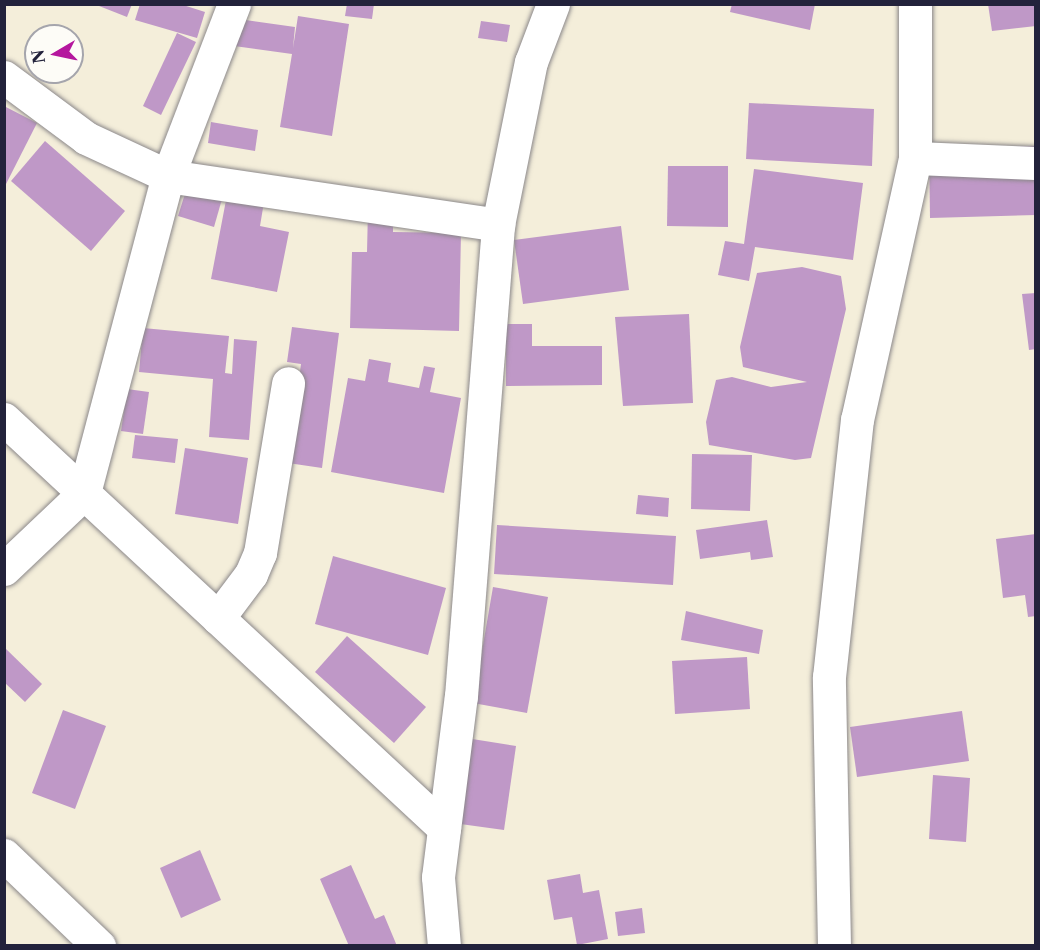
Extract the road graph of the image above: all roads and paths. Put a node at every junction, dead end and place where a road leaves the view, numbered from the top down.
1 (234, 4) edge
2 (553, 4) edge
3 (915, 4) edge
4 (4, 77) edge
5 (915, 158) junction
6 (1035, 163) edge
7 (168, 176) junction
8 (498, 225) junction
9 (288, 383) dead end
10 (4, 419) edge
11 (84, 493) junction
12 (4, 569) edge
13 (218, 618) junction
14 (444, 828) junction
15 (4, 855) edge
16 (99, 945) edge
17 (444, 945) edge
18 (834, 945) edge

1 - 7 street
2 - 8 street
3 - 5 street
4 - 7 street
5 - 6 street
5 - 18 street
7 - 8 street
7 - 11 street
8 - 14 street
9 - 13 street
10 - 11 street
11 - 12 street
11 - 13 street
13 - 14 street
14 - 17 street
15 - 16 street

